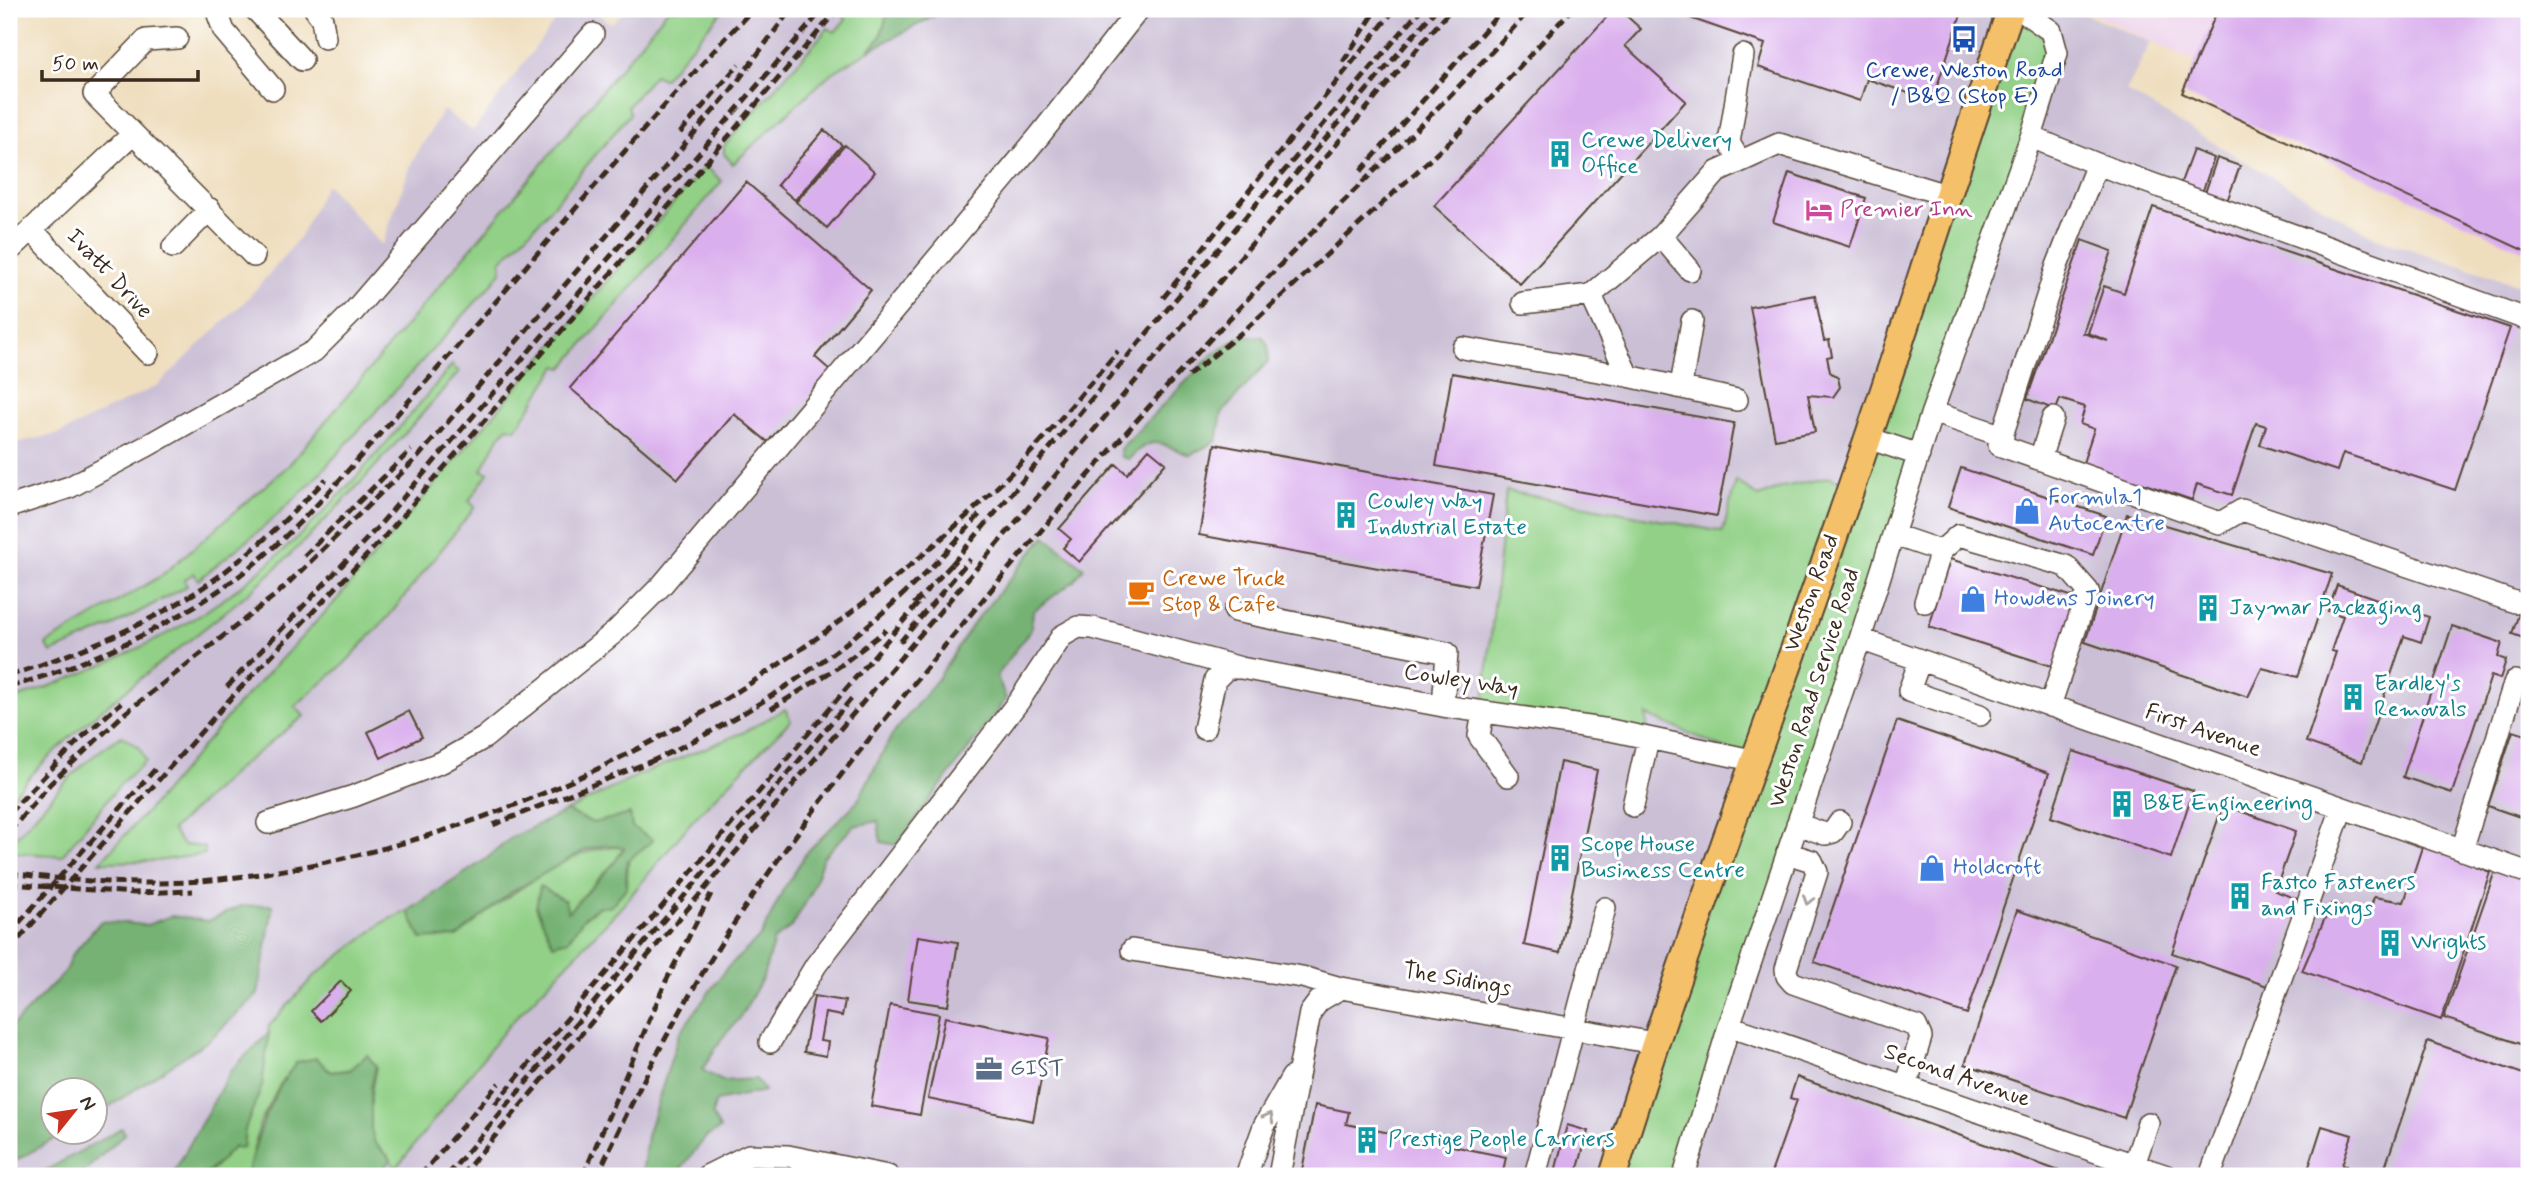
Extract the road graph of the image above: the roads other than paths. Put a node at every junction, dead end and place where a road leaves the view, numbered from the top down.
1 (216, 9) edge
2 (255, 9) edge
3 (315, 9) edge
4 (1139, 9) edge
5 (2011, 9) edge
6 (2019, 9) edge
7 (593, 34) dead end
8 (177, 38) dead end
9 (325, 38) dead end
10 (1743, 55) dead end
11 (302, 60) dead end
12 (273, 89) dead end
13 (132, 134) junction
14 (2031, 136) junction
15 (1740, 161) junction
16 (2097, 164) junction
17 (1946, 195) junction
18 (210, 209) junction
19 (32, 230) junction
20 (1661, 236) junction
21 (173, 247) dead end
22 (9, 251) edge
23 (254, 256) dead end
24 (1690, 270) dead end
25 (1591, 295) junction
26 (1522, 303) dead end
27 (2529, 320) edge
28 (1692, 321) dead end
29 (1463, 348) dead end
30 (148, 353) dead end
31 (1628, 376) junction
32 (1681, 386) junction
33 (1738, 400) dead end
34 (1932, 412) junction
35 (2053, 418) dead end
36 (2003, 436) junction
37 (1868, 438) junction
38 (1919, 455) junction
39 (2040, 460) junction
40 (9, 507) edge
41 (1894, 535) junction
42 (1941, 551) junction
43 (1925, 602) dead end
44 (2515, 602) dead end
45 (1235, 611) dead end
46 (1860, 639) junction
47 (1920, 660) junction
48 (1241, 668) junction
49 (2515, 681) dead end
50 (1443, 706) junction
51 (2050, 706) junction
52 (1483, 712) junction
53 (1980, 715) dead end
54 (1204, 729) dead end
55 (1648, 739) junction
56 (1752, 760) junction
57 (1508, 776) dead end
58 (1633, 806) dead end
59 (2342, 808) junction
60 (1839, 822) dead end
61 (268, 823) dead end
62 (1797, 824) junction
63 (2462, 850) junction
64 (1787, 853) junction
65 (2529, 873) edge
66 (1605, 908) dead end
67 (1132, 950) dead end
68 (1341, 988) junction
69 (1729, 1026) junction
70 (1576, 1029) junction
71 (771, 1042) dead end
72 (1654, 1043) junction
73 (1300, 1063) junction
74 (1906, 1086) junction
75 (2148, 1123) dead end
76 (2134, 1165) junction
77 (707, 1176) edge
78 (888, 1176) edge
79 (1246, 1176) edge
80 (1279, 1176) edge
81 (1535, 1176) edge
82 (1613, 1176) edge
83 (1684, 1176) edge
84 (2167, 1176) edge
85 (2210, 1176) edge

1 - 12 street
2 - 11 street
3 - 9 street
4 - 61 street
5 - 17 main road, Weston Road
6 - 14 street, Weston Road Service Road
7 - 40 street
8 - 13 street
10 - 15 street
13 - 18 street
13 - 19 street
14 - 16 street
14 - 34 street, Weston Road Service Road
15 - 17 street
15 - 20 street
16 - 27 street
16 - 36 street
17 - 37 main road, Weston Road
18 - 21 street
18 - 23 street
19 - 22 street
19 - 30 street, Ivatt Drive
20 - 24 street
20 - 25 street
25 - 26 street
25 - 31 street
28 - 32 street
29 - 31 street
31 - 32 street
32 - 33 street
34 - 36 street
34 - 38 street, Weston Road Service Road
35 - 39 street
36 - 39 street
37 - 38 street
37 - 56 main road, Weston Road
38 - 41 street, Weston Road Service Road
39 - 44 street
41 - 42 street
41 - 46 street, Weston Road Service Road
42 - 43 street
42 - 51 street
45 - 50 street
46 - 47 street, First Avenue
46 - 62 street, Weston Road Service Road
47 - 51 street, First Avenue
47 - 53 street
48 - 50 street, Cowley Way
48 - 54 street
48 - 71 street, Cowley Way
49 - 63 street
50 - 52 street, Cowley Way
51 - 59 street, First Avenue
52 - 55 street, Cowley Way
52 - 57 street
55 - 56 street, Cowley Way
55 - 58 street
56 - 72 main road, Weston Road
59 - 63 street, First Avenue
59 - 85 street
60 - 62 street
62 - 64 street, Weston Road Service Road
63 - 65 street, First Avenue
64 - 69 street, Weston Road Service Road
64 -> 74 street
66 - 70 street
67 - 68 street, The Sidings
68 - 70 street, The Sidings
68 - 73 street
69 - 74 street, Second Avenue
69 - 83 street, Weston Road Service Road
70 - 72 street, The Sidings
70 - 81 street
72 - 82 main road, Weston Road
79 -> 73 street
73 - 80 street
74 - 76 street, Second Avenue
75 - 76 street
76 - 84 street, Second Avenue
77 - 78 street

